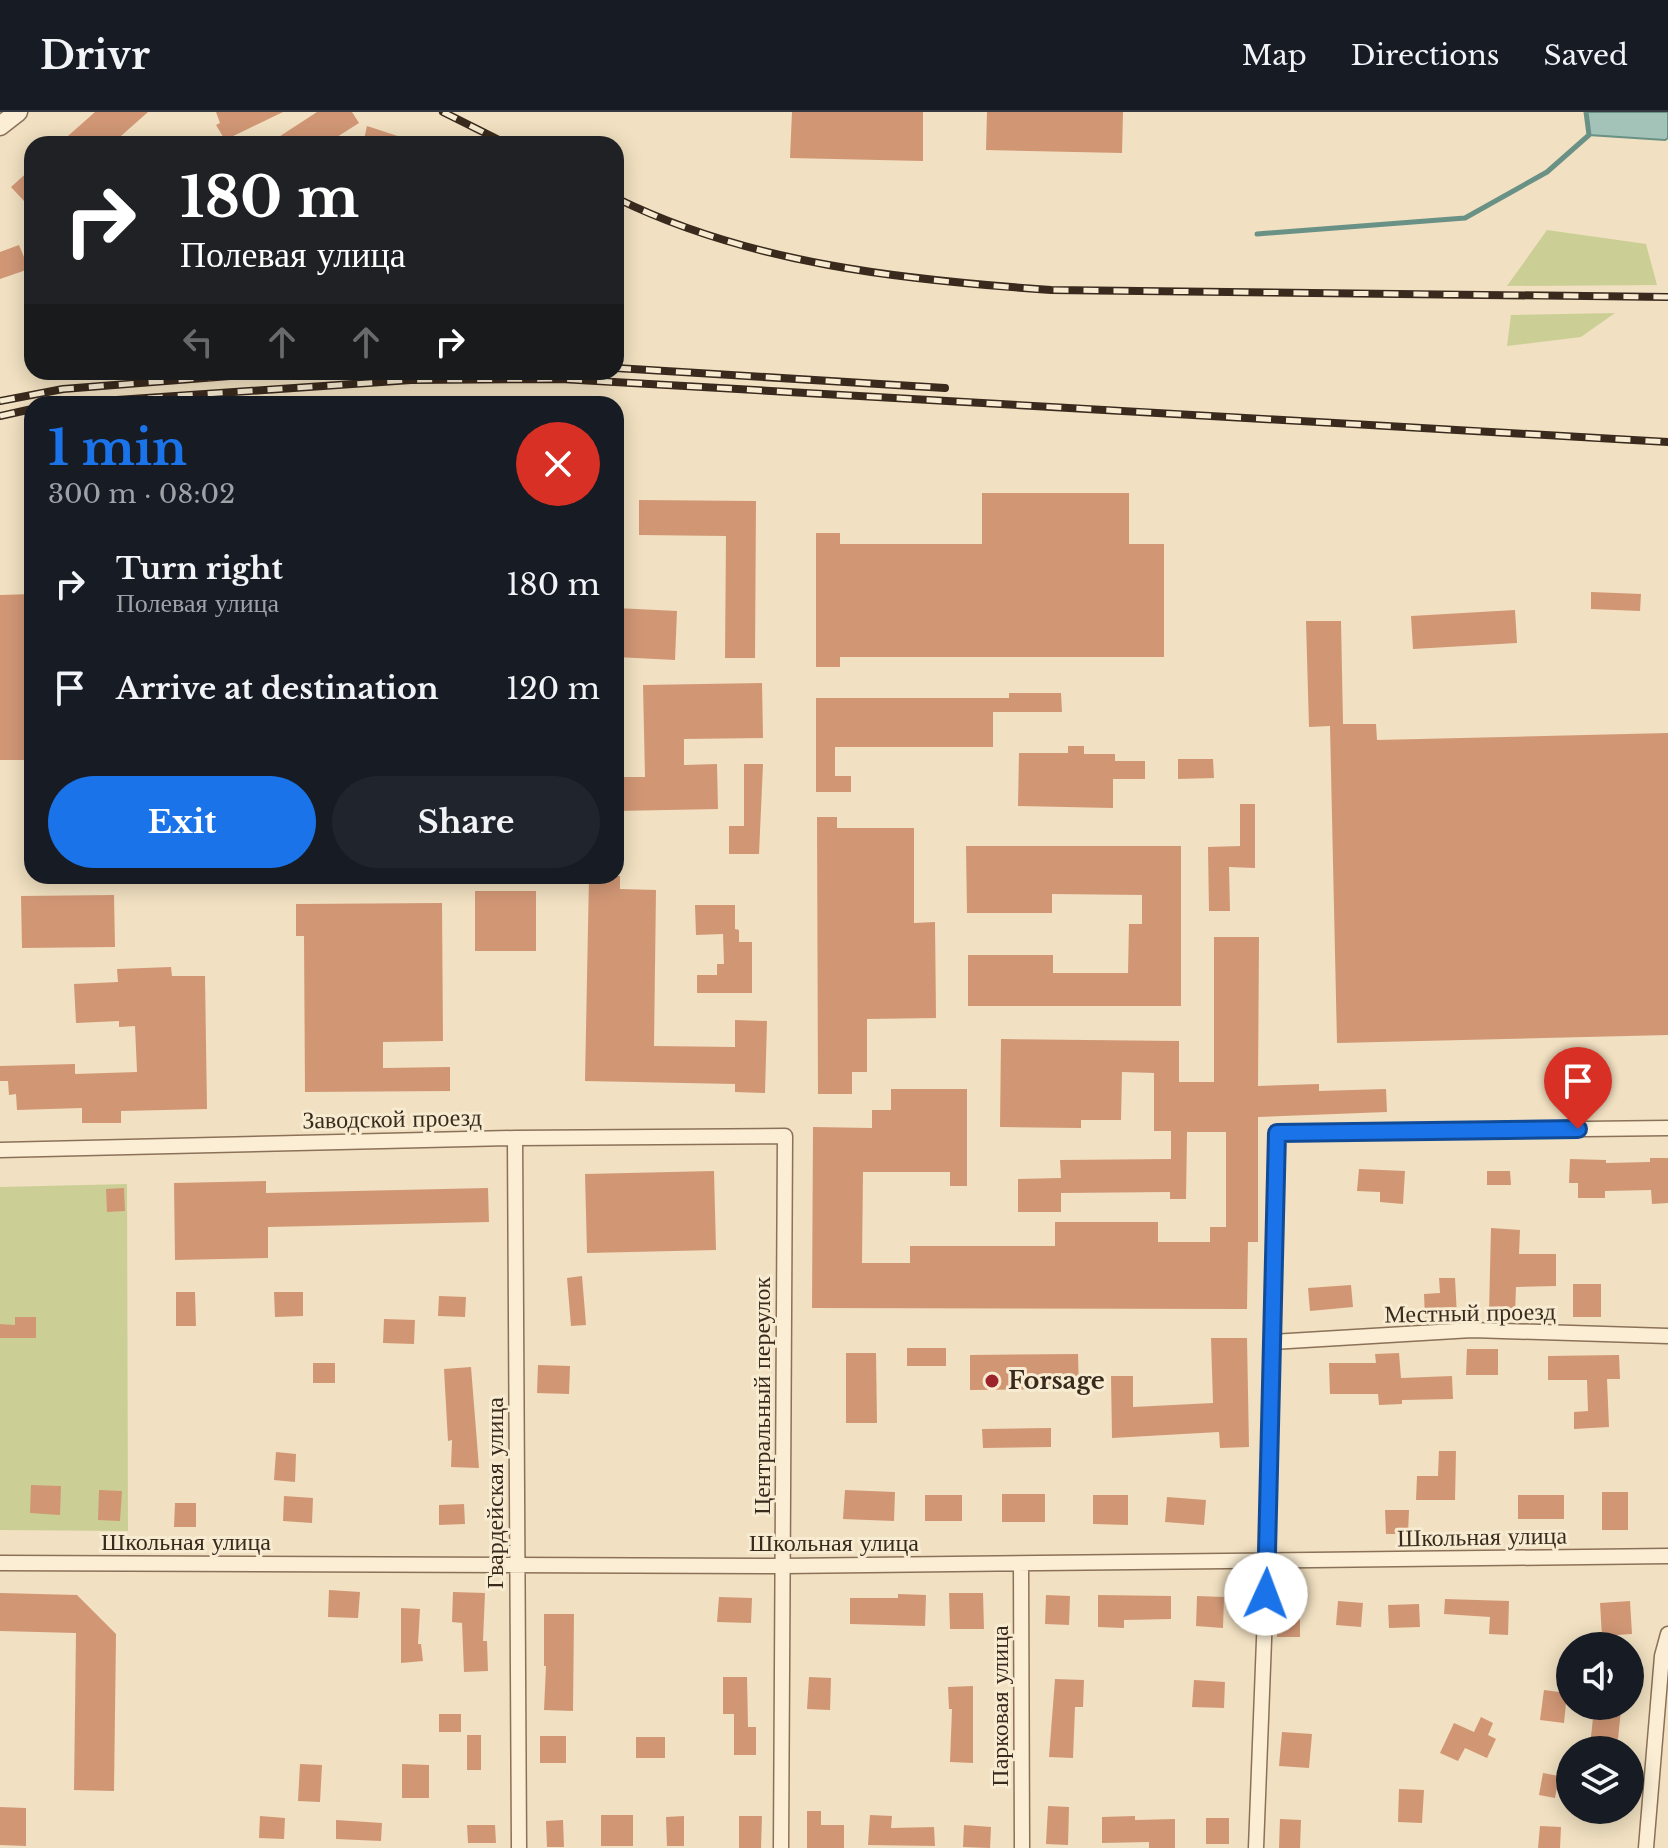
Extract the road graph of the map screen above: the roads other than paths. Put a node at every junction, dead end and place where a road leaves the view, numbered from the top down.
1 (18, 112) edge
2 (0, 126) edge
3 (1668, 1128) edge
4 (785, 1136) joint
5 (515, 1138) junction
6 (0, 1150) edge
7 (1668, 1336) edge
8 (1272, 1342) junction
9 (1668, 1556) edge
10 (1267, 1562) junction
11 (0, 1563) edge
12 (1021, 1564) junction
13 (517, 1566) junction
14 (783, 1566) junction
15 (1668, 1634) edge
16 (519, 1848) edge
17 (781, 1848) edge
18 (1022, 1848) edge
19 (1256, 1848) edge
20 (1646, 1848) edge

1 - 2 street
3 - 8 street
4 - 5 street, Заводской проезд
4 - 14 street, Центральный переулок
5 - 6 street, Заводской проезд
5 - 13 street, Гвардейская улица
7 - 8 street, Местный проезд
8 - 10 street
9 - 10 street, Школьная улица
10 - 12 street, Школьная улица
10 - 19 street
11 - 13 street, Школьная улица
12 - 14 street, Школьная улица
12 - 18 street, Парковая улица
13 - 14 street, Школьная улица
13 - 16 street, Гвардейская улица
14 - 17 street, Центральный переулок
15 - 20 street

